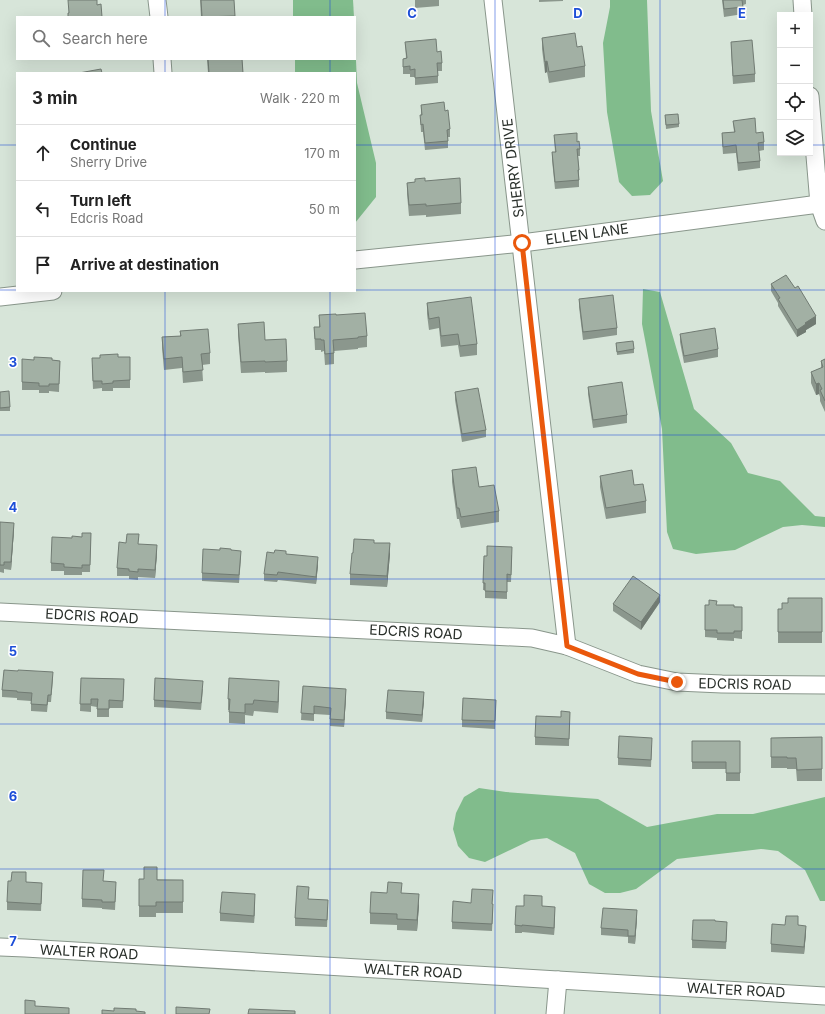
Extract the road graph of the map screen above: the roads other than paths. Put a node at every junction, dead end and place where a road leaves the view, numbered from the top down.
1 (158, 0) edge
2 (493, 0) edge
3 (802, 0) edge
4 (803, 12) edge
5 (159, 16) edge
6 (162, 60) edge
7 (163, 72) edge
8 (812, 120) edge
9 (819, 204) junction
10 (825, 222) edge
11 (522, 243) junction
12 (356, 260) edge
13 (44, 292) edge
14 (0, 297) edge
15 (0, 612) edge
16 (567, 646) junction
17 (825, 684) edge
18 (0, 947) edge
19 (558, 980) junction
20 (825, 996) edge
21 (555, 1014) edge

1 - 5 street
2 - 11 street, SHERRY DRIVE
3 - 4 street
6 - 7 street
8 - 9 street
9 - 10 street
9 - 11 street, ELLEN LANE
11 - 12 street, ELLEN LANE
11 - 16 street, SHERRY DRIVE
13 - 14 street
15 - 16 street, EDCRIS ROAD
16 - 17 street, EDCRIS ROAD
18 - 19 street, WALTER ROAD
19 - 20 street, WALTER ROAD
19 - 21 street

